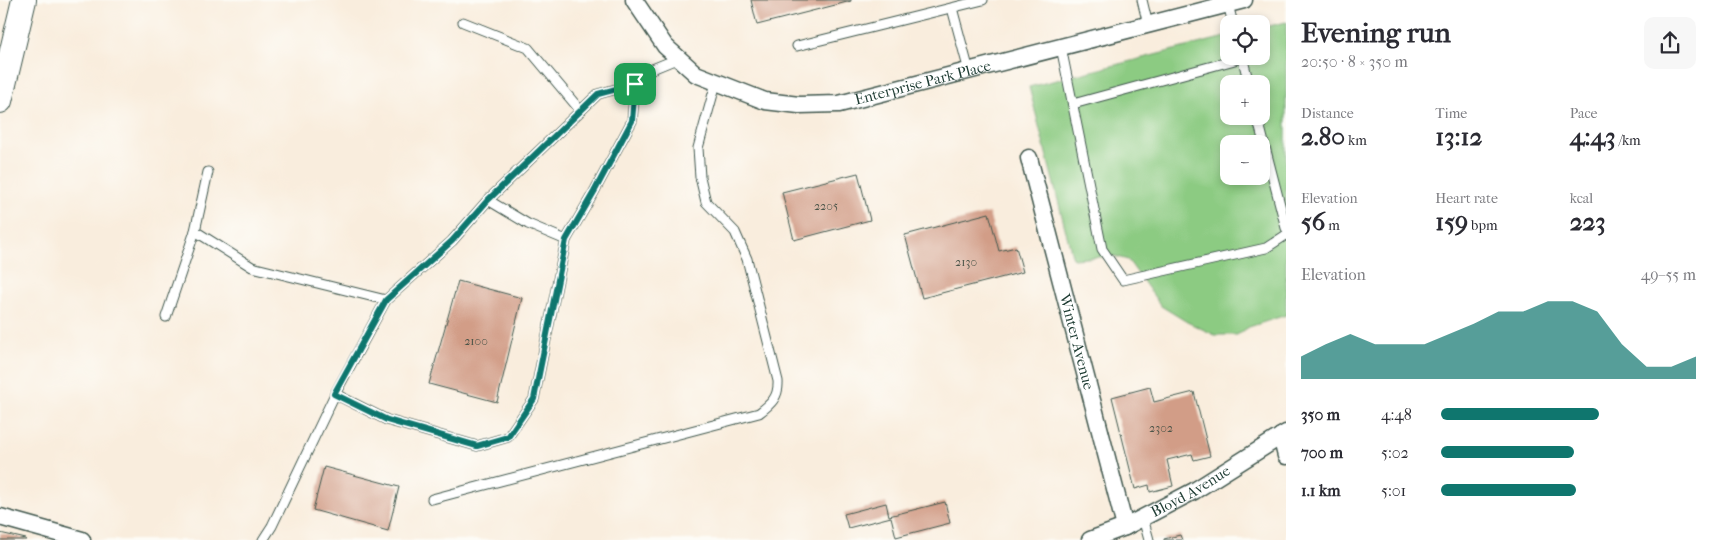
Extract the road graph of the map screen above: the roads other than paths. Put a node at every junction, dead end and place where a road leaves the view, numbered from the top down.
1 (24, 0) edge
2 (634, 0) edge
3 (983, 0) edge
4 (1142, 0) edge
5 (1244, 0) edge
6 (1228, 4) junction
7 (952, 8) junction
8 (1231, 15) edge
9 (463, 22) dead end
10 (1148, 25) junction
11 (797, 46) dead end
12 (1062, 47) junction
13 (679, 58) junction
14 (1220, 63) edge
15 (969, 71) junction
16 (716, 83) junction
17 (635, 84) junction
18 (0, 101) edge
19 (1073, 104) junction
20 (580, 110) junction
21 (1259, 125) edge
22 (1029, 158) dead end
23 (208, 172) dead end
24 (488, 200) junction
25 (1286, 228) edge
26 (195, 230) junction
27 (1286, 235) edge
28 (566, 240) junction
29 (386, 300) junction
30 (166, 317) dead end
31 (334, 394) junction
32 (1283, 434) edge
33 (1286, 456) edge
34 (432, 499) dead end
35 (0, 517) edge
36 (1143, 518) junction
37 (1125, 527) junction
38 (82, 540) edge
39 (263, 540) edge
40 (1090, 540) edge
41 (1149, 540) edge

1 - 18 street
2 - 13 street, Enterprise Park Place
3 - 7 lane
4 - 10 lane
5 - 6 street, Enterprise Park Place
6 - 8 lane
6 - 10 street, Enterprise Park Place
7 - 11 lane
7 - 15 lane
9 - 20 lane
10 - 12 street, Enterprise Park Place
12 - 15 street, Enterprise Park Place
12 - 19 lane
13 - 16 street, Enterprise Park Place
13 - 17 lane
14 - 19 lane
15 - 16 street, Enterprise Park Place
16 - 34 lane
17 - 20 lane
17 - 28 lane
19 - 27 lane
20 - 24 lane
21 - 25 lane
22 - 37 street, Winter Avenue
23 - 26 lane
24 - 28 lane
24 - 29 lane
26 - 29 lane
26 - 30 lane
28 - 31 lane
29 - 31 lane
31 - 39 lane
32 - 33 street
32 - 36 street, Bloyd Avenue
35 - 38 street
36 - 37 street, Bloyd Avenue
36 - 41 lane
37 - 40 street, Bloyd Avenue

